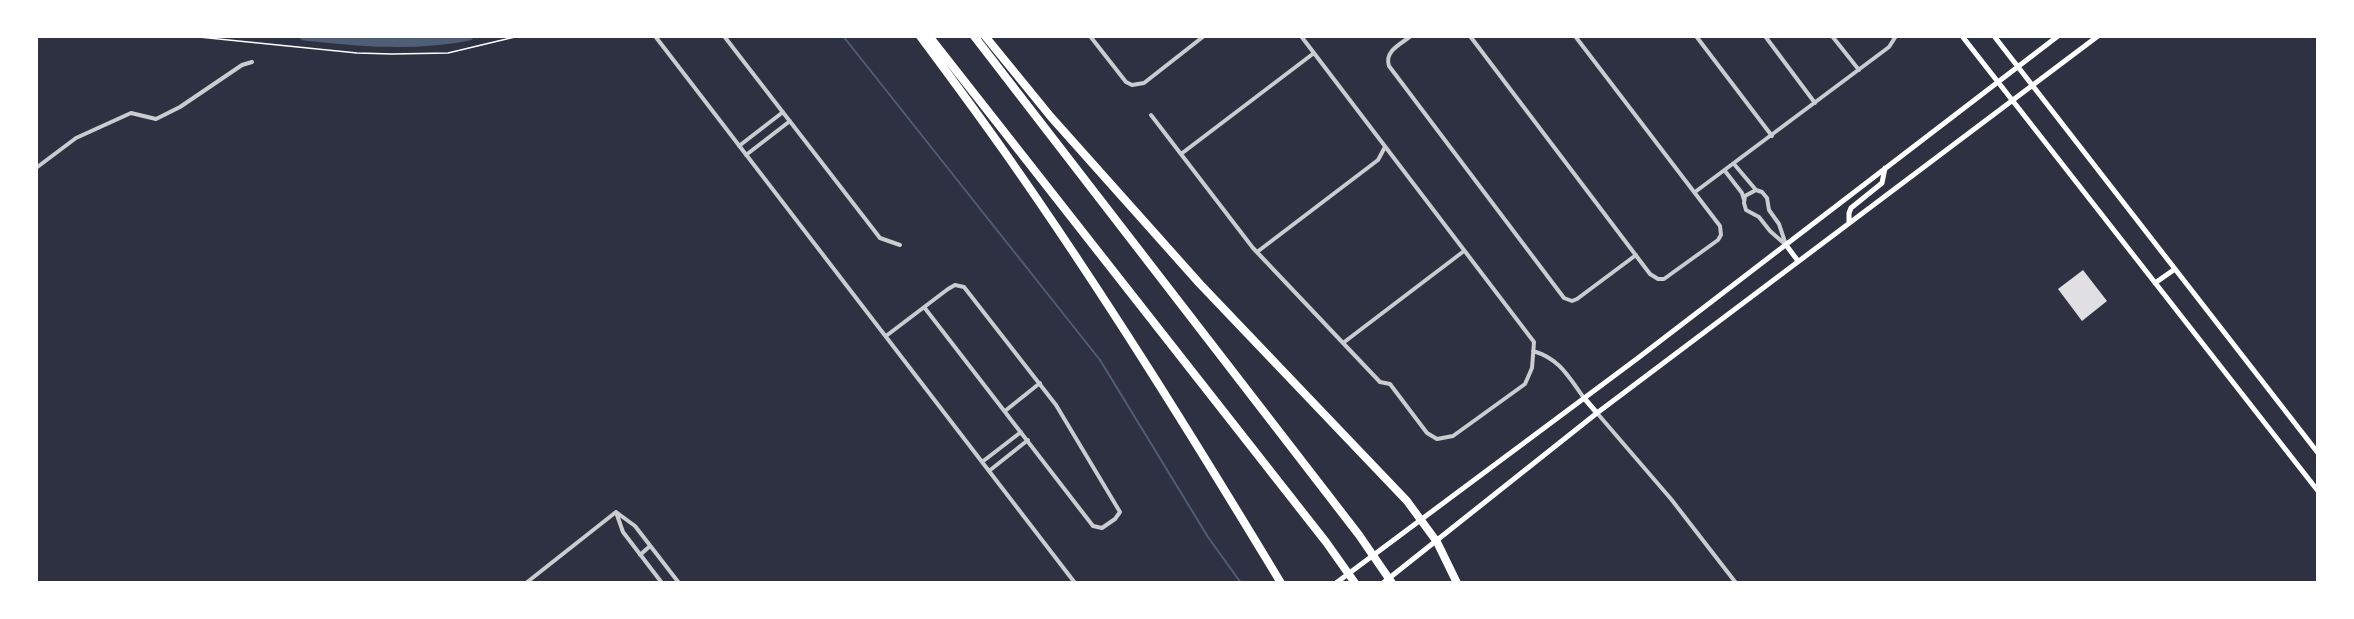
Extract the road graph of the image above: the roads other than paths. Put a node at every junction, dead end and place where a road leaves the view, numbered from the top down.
1 (656, 36) edge
2 (724, 36) edge
3 (920, 36) edge
4 (929, 36) edge
5 (974, 36) edge
6 (985, 36) edge
7 (1090, 36) edge
8 (1204, 36) edge
9 (1301, 36) edge
10 (1411, 36) edge
11 (1470, 36) edge
12 (1575, 36) edge
13 (1696, 36) edge
14 (1765, 36) edge
15 (1832, 36) edge
16 (1962, 36) edge
17 (1994, 36) edge
18 (2058, 36) edge
19 (2098, 36) edge
20 (1896, 37) edge
21 (1314, 53) junction
22 (252, 62) dead end
23 (2017, 67) junction
24 (1858, 70) junction
25 (1997, 81) junction
26 (2033, 87) junction
27 (2013, 102) junction
28 (1815, 103) junction
29 (783, 112) junction
30 (1151, 115) dead end
31 (790, 121) junction
32 (764, 127) junction
33 (771, 136) junction
34 (1772, 136) junction
35 (739, 146) junction
36 (1385, 147) junction
37 (1181, 154) junction
38 (746, 155) junction
39 (1734, 164) junction
40 (36, 168) edge
41 (1885, 168) junction
42 (1725, 171) junction
43 (1756, 190) junction
44 (1695, 192) junction
45 (1744, 200) junction
46 (1850, 222) junction
47 (900, 245) dead end
48 (1786, 245) junction
49 (1465, 251) junction
50 (1257, 252) junction
51 (1636, 255) junction
52 (1798, 261) junction
53 (2175, 269) junction
54 (2155, 282) junction
55 (924, 307) junction
56 (886, 336) junction
57 (1343, 343) junction
58 (1533, 351) junction
59 (1040, 383) junction
60 (1584, 398) junction
61 (1005, 411) junction
62 (1598, 413) junction
63 (1021, 432) junction
64 (1028, 440) junction
65 (2318, 453) edge
66 (982, 462) junction
67 (989, 471) junction
68 (2318, 491) edge
69 (616, 512) junction
70 (1421, 519) junction
71 (1437, 542) junction
72 (650, 546) junction
73 (640, 555) junction
74 (526, 583) edge
75 (662, 583) edge
76 (679, 583) edge
77 (1076, 583) edge
78 (1281, 583) edge
79 (1336, 583) edge
80 (1355, 583) edge
81 (1383, 583) edge
82 (1392, 583) edge
83 (1457, 583) edge
84 (1736, 583) edge

1 - 35 street
2 - 29 street
3 - 78 highway
4 - 80 highway
5 - 82 highway
6 - 70 highway
7 - 8 street
9 - 21 street
10 - 51 street
11 - 51 street
12 - 44 street
13 - 34 street
14 - 28 street
15 - 24 street
16 - 25 main road
17 - 23 main road
18 - 23 main road
19 - 26 main road
20 - 24 street
21 - 36 street
21 - 37 street
22 - 40 street
23 - 25 main road
23 - 26 main road
24 - 28 street
25 - 27 main road
25 - 41 main road
26 - 27 main road
26 - 53 main road
27 - 46 main road
27 - 54 main road
28 - 34 street
29 - 31 street
29 - 32 street
30 - 37 street
31 - 33 street
31 - 47 street
32 - 33 street
32 - 35 street
33 - 38 street
34 - 39 street
35 - 38 street
36 - 49 street
36 - 50 street
37 - 50 street
38 - 56 street
39 - 42 street
39 - 43 street
41 - 46 main road
41 - 48 main road
42 - 44 street
42 - 45 street
43 - 45 street
43 - 48 street
44 - 51 street
45 - 48 street
46 - 52 main road
48 - 52 main road
48 - 60 main road
49 - 57 street
49 - 58 street
50 - 57 street
52 - 62 main road
53 - 54 main road
53 - 65 main road
54 - 68 main road
55 - 56 street
55 - 59 street
55 - 61 street
56 - 66 street
57 - 58 street
58 - 60 street
59 - 61 street
59 - 64 street
60 - 62 main road
60 - 70 main road
61 - 63 street
62 - 71 main road
62 - 84 street
63 - 64 street
63 - 66 street
64 - 67 street
66 - 67 street
67 - 77 street
69 - 72 street
69 - 73 street
69 - 74 street
70 - 71 highway
70 - 79 main road
71 - 81 main road
71 - 83 highway
72 - 73 street
72 - 76 street
73 - 75 street

